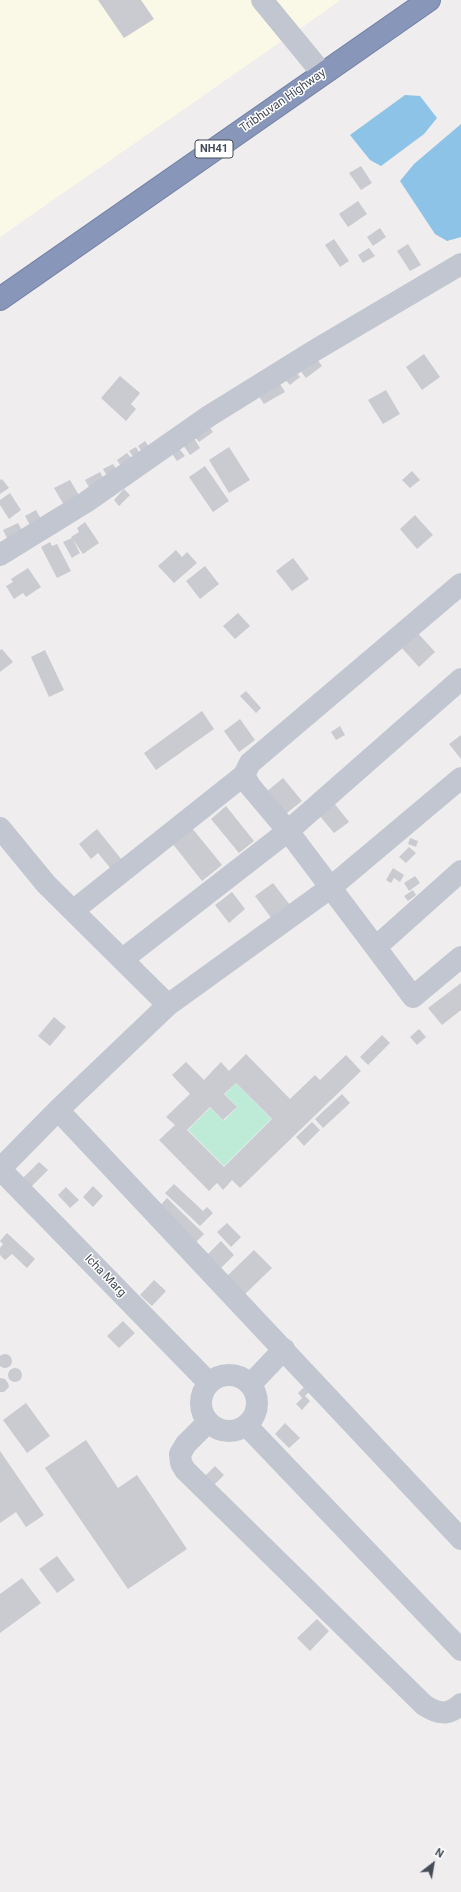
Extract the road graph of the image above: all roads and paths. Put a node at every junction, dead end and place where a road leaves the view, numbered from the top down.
1 (262, 0) edge
2 (429, 0) edge
3 (322, 73) junction
4 (461, 264) edge
5 (0, 299) edge
6 (0, 555) edge
7 (460, 586) edge
8 (461, 679) edge
9 (244, 775) junction
10 (461, 778) edge
11 (0, 828) edge
12 (288, 831) junction
13 (461, 871) edge
14 (330, 888) junction
15 (74, 910) junction
16 (376, 947) junction
17 (461, 957) edge
18 (123, 959) junction
19 (168, 1005) junction
20 (58, 1110) junction
21 (0, 1169) edge
22 (284, 1349) junction
23 (209, 1383) junction
24 (250, 1384) junction
25 (208, 1422) junction
26 (247, 1426) junction
27 (461, 1538) edge
28 (461, 1650) edge
29 (461, 1704) edge

1 - 3 street
2 - 3 highway, Tribhuvan Highway / NH41
3 - 5 highway, Tribhuvan Highway / NH41
4 - 6 street
7 - 9 street
8 - 12 street
9 - 12 street
9 - 15 street
10 - 14 street
11 - 15 street
12 - 14 street
12 - 18 street
13 - 16 street
14 - 16 street
14 - 19 street
15 - 18 street
16 - 17 street
18 - 19 street
19 - 20 street
20 - 21 street
20 - 22 street
21 - 23 street, Icha Marg
22 - 24 street
22 - 27 street
23 - 24 street
23 - 25 street
24 - 26 street
25 - 26 street
25 - 29 street
26 - 28 street

